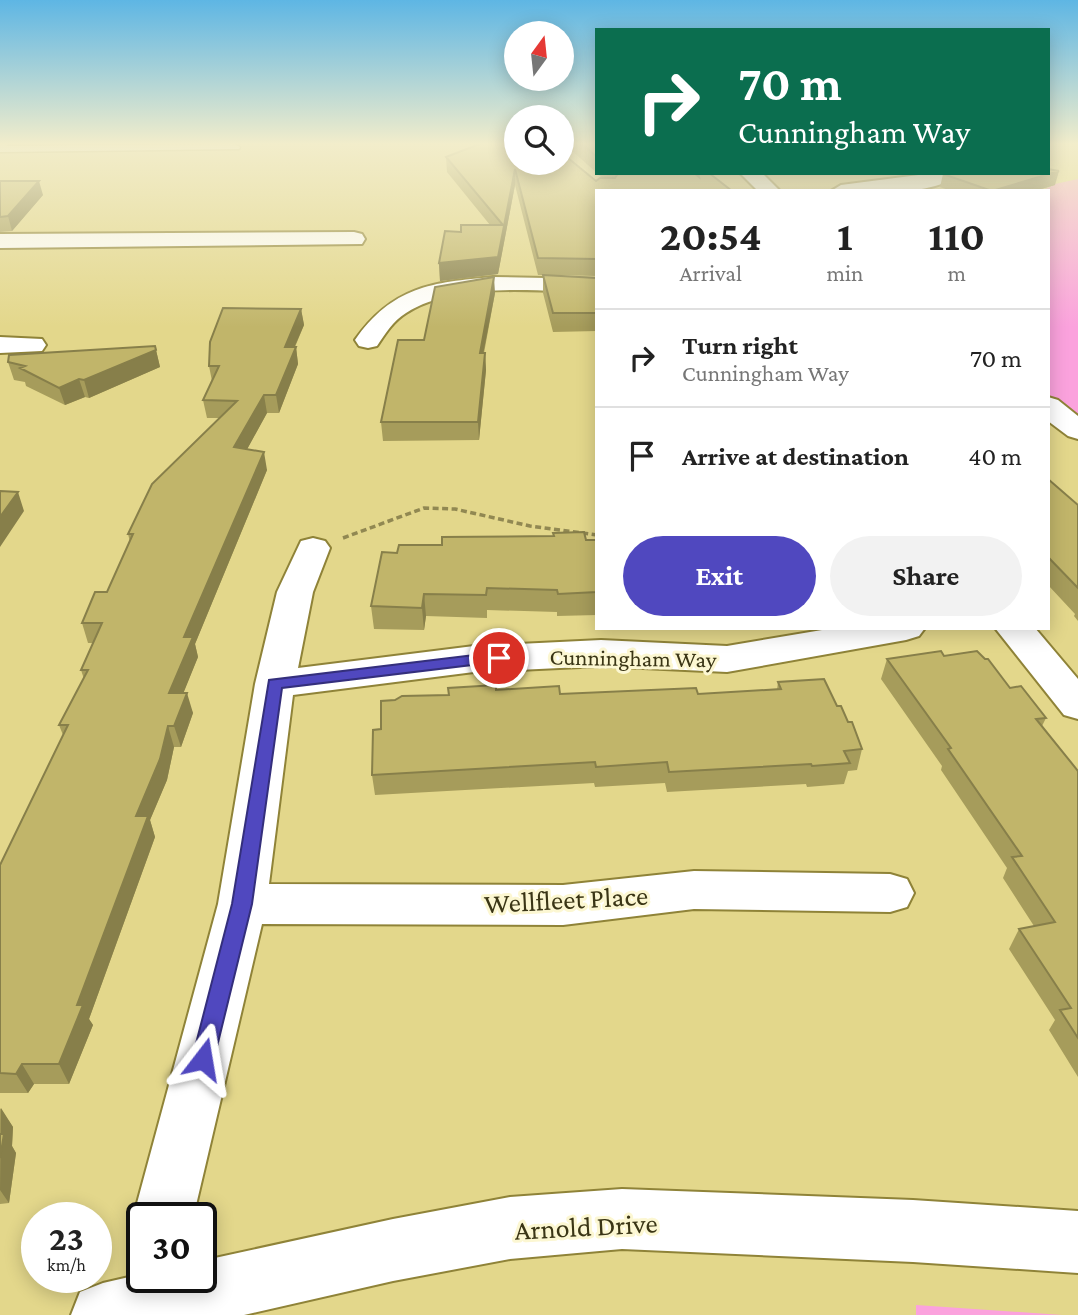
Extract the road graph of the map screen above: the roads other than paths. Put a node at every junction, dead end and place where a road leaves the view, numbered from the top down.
1 (354, 239) dead end
2 (0, 242) edge
3 (595, 285) edge
4 (368, 340) dead end
5 (0, 345) edge
6 (33, 345) dead end
7 (1050, 408) edge
8 (1078, 430) edge
9 (313, 548) road end
10 (894, 630) edge
11 (1016, 630) edge
12 (275, 684) junction
13 (1078, 705) edge
14 (890, 893) dead end
15 (242, 904) junction
16 (167, 1202) edge
17 (1078, 1242) edge
18 (132, 1300) edge

1 - 2 street
3 - 4 street
5 - 6 street
7 - 8 street
9 - 12 street
10 - 12 street, Cunningham Way
11 - 13 street
12 - 15 street
14 - 15 street, Wellfleet Place
15 - 16 street
17 - 18 street, Arnold Drive

